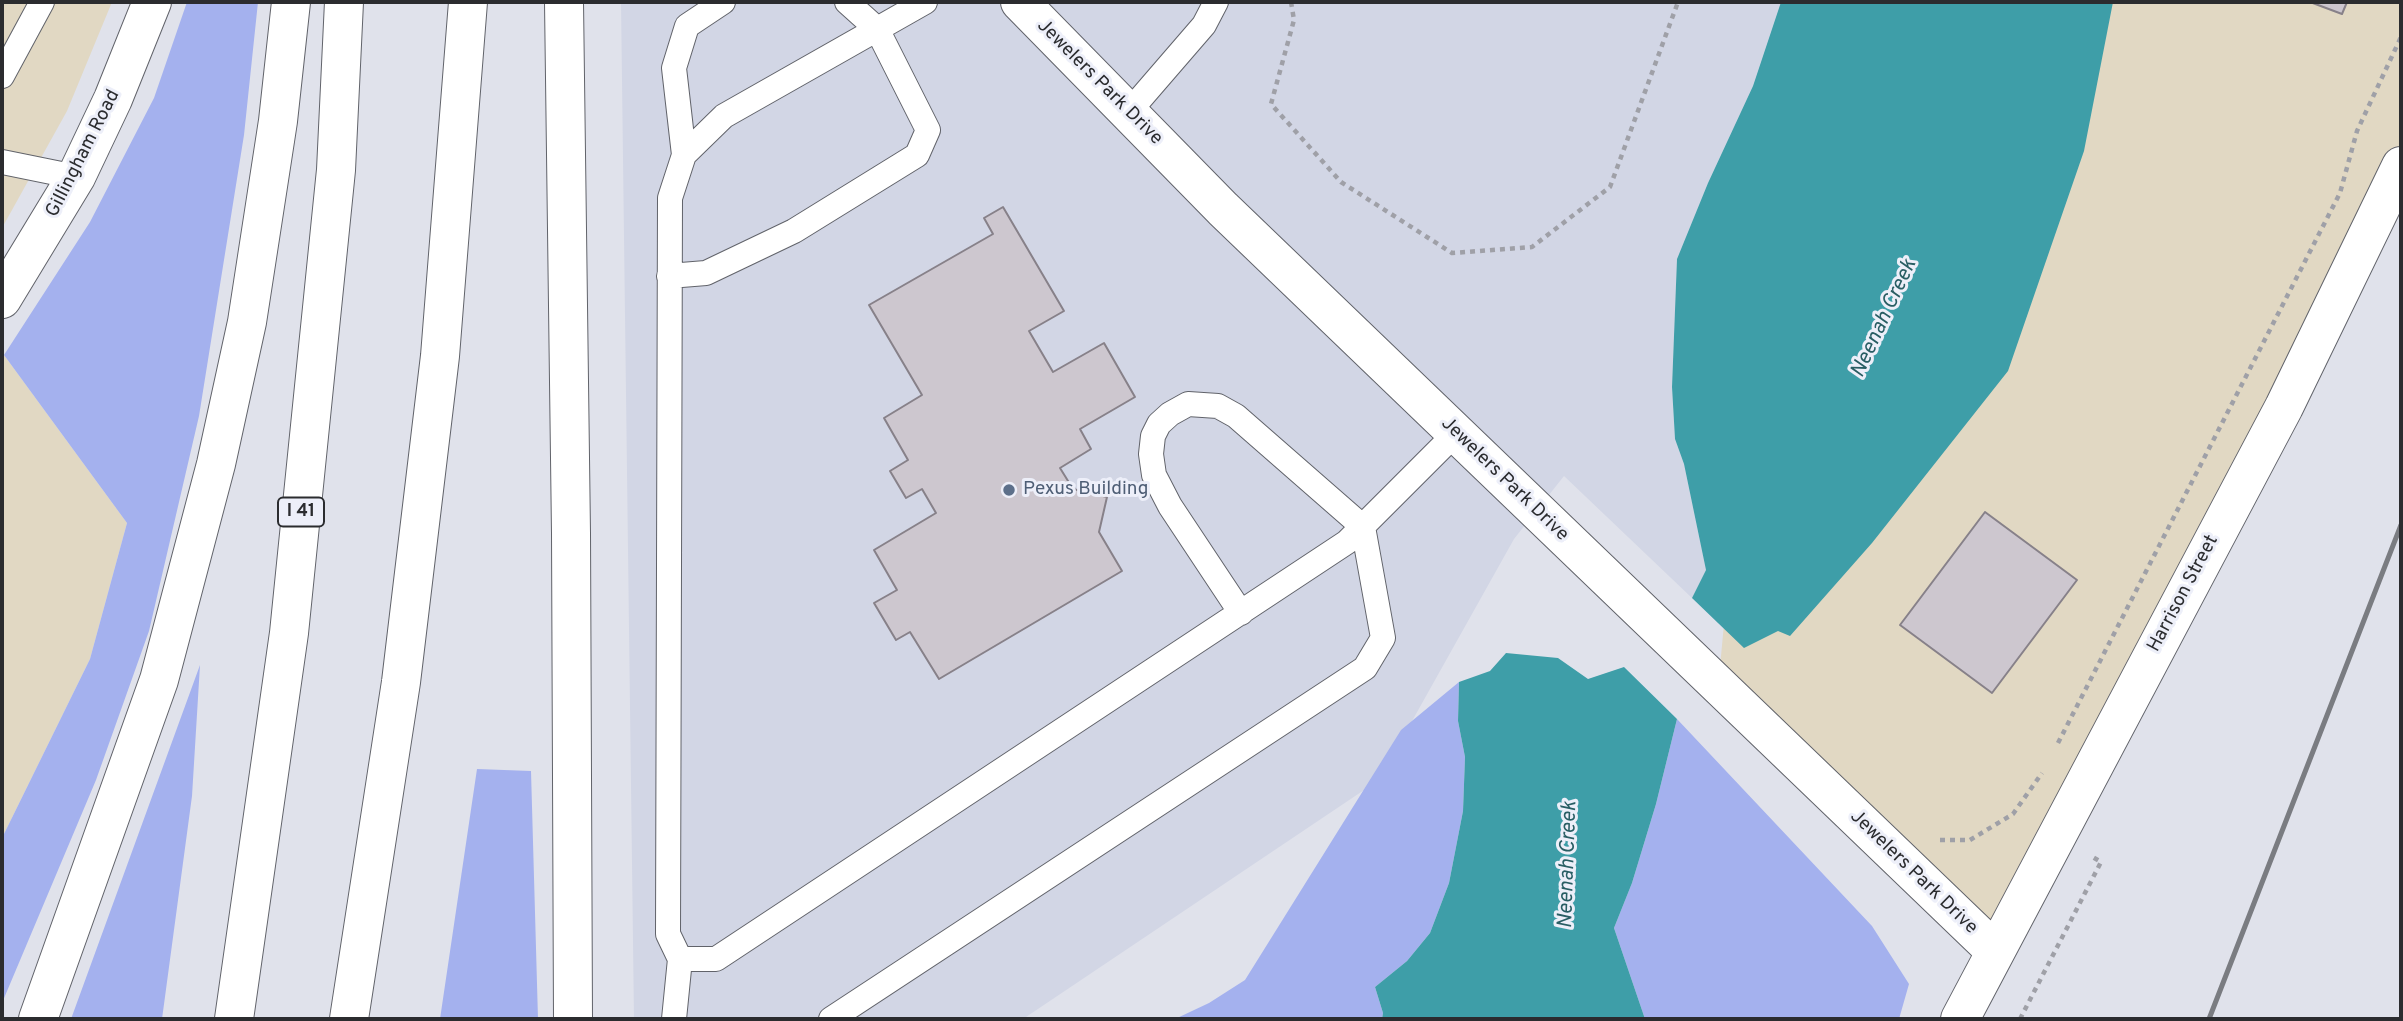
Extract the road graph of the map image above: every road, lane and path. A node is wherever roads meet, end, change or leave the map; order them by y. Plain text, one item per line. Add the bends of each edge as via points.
1 (42, 2) edge
2 (152, 2) edge
3 (291, 2) edge
4 (344, 2) edge
5 (468, 2) edge
6 (564, 2) edge
7 (723, 2) edge
8 (847, 2) edge
9 (925, 2) edge
10 (1020, 2) edge
11 (1216, 2) edge
12 (1292, 2) edge
13 (1678, 2) edge
14 (877, 29) junction
15 (2401, 37) edge
16 (11, 41) edge
17 (2, 76) edge
18 (1128, 113) junction
19 (684, 155) junction
20 (2, 162) edge
21 (2401, 166) edge
22 (76, 177) junction
23 (669, 276) junction
24 (2, 299) edge
25 (1455, 434) junction
26 (1363, 527) junction
27 (1241, 613) junction
28 (2055, 748) dead end
29 (2049, 761) dead end
30 (2013, 814) dead end
31 (2101, 862) dead end
32 (1995, 951) junction
33 (680, 958) junction
34 (38, 1019) edge
35 (234, 1019) edge
36 (349, 1019) edge
37 (573, 1019) edge
38 (674, 1019) edge
39 (831, 1019) edge
40 (1960, 1019) edge
41 (2020, 1019) edge

1 - 16 lane
2 - 22 main road, Gillingham Road
3 - 34 main road via 247,322 216,464 159,680
4 - 35 main road, I 41 via 336,170 289,632
5 - 36 main road via 437,383 401,682
6 - 37 main road
7 - 19 lane via 687,26 674,68
8 - 14 lane
9 - 14 lane
10 - 18 main road, Jewelers Park Drive
11 - 18 lane via 1204,24
12 - 13 path via 1294,20 1271,104 1341,182 1452,253 1532,247 1610,187
14 - 19 lane via 724,116
14 - 23 lane via 928,130 917,155 794,231 706,273
15 - 28 path via 2357,131 2340,193
16 - 17 lane
18 - 25 main road, Jewelers Park Drive
19 - 23 lane via 670,198
20 - 22 lane
21 - 32 main road, Harrison Street via 2284,407
22 - 24 main road, Gillingham Road
23 - 33 lane via 667,934
25 - 26 lane
25 - 32 main road, Jewelers Park Drive
26 - 27 lane
26 - 27 lane via 1236,416 1203,403 1188,404 1170,414 1153,436 1154,475
26 - 39 lane via 1382,638 1365,668
27 - 33 lane via 716,958
29 - 30 path
31 - 41 path
32 - 40 main road, Harrison Street
33 - 38 lane

